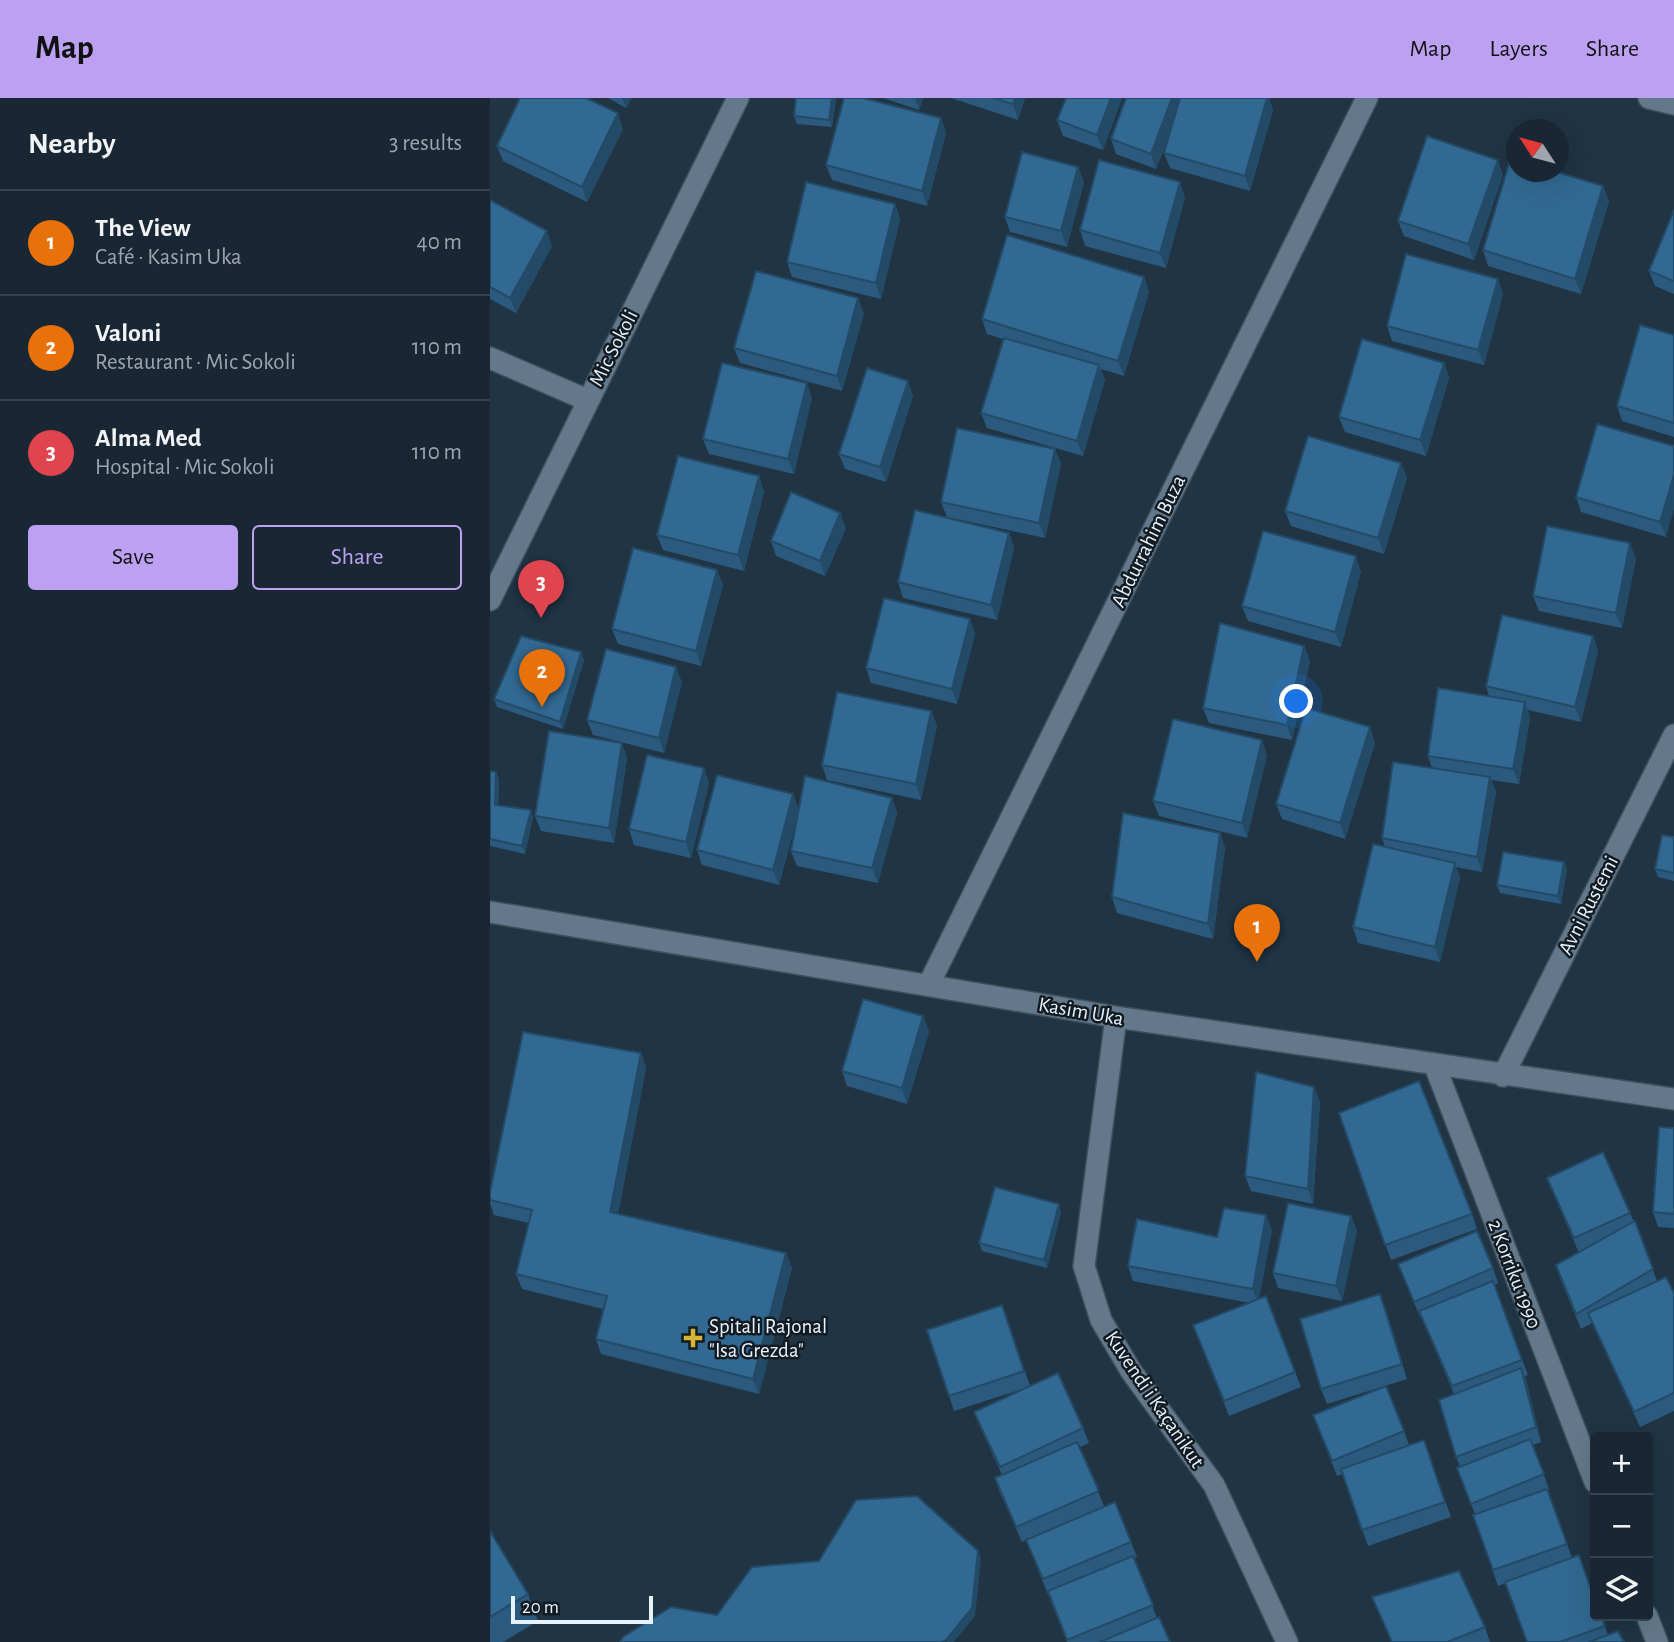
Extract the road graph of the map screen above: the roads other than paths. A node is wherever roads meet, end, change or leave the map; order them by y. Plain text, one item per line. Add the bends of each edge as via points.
1 (738, 98) edge
2 (1367, 98) edge
3 (1649, 98) edge
4 (1674, 104) edge
5 (490, 358) edge
6 (587, 400) junction
7 (490, 600) edge
8 (1674, 735) edge
9 (490, 912) edge
10 (929, 984) junction
11 (1116, 1017) junction
12 (1435, 1066) junction
13 (1503, 1076) junction
14 (1674, 1099) edge
15 (1590, 1469) edge
16 (1649, 1621) edge
17 (1287, 1642) edge
18 (1657, 1642) edge

1 - 6 street, Mic Sokoli
2 - 10 street, Abdurrahim Buza
3 - 4 street
5 - 6 street
6 - 7 street, Mic Sokoli
8 - 13 street, Avni Rustemi
9 - 10 street, Kasim Uka
10 - 11 street, Kasim Uka
11 - 12 street, Kasim Uka
11 - 17 street, Kuvendi i Kaçanikut via 1084,1266 1101,1320 1131,1371 1214,1485
12 - 13 street, Kasim Uka
12 - 15 street, 2 Korriku 1990
13 - 14 street, Kasim Uka
16 - 18 street

